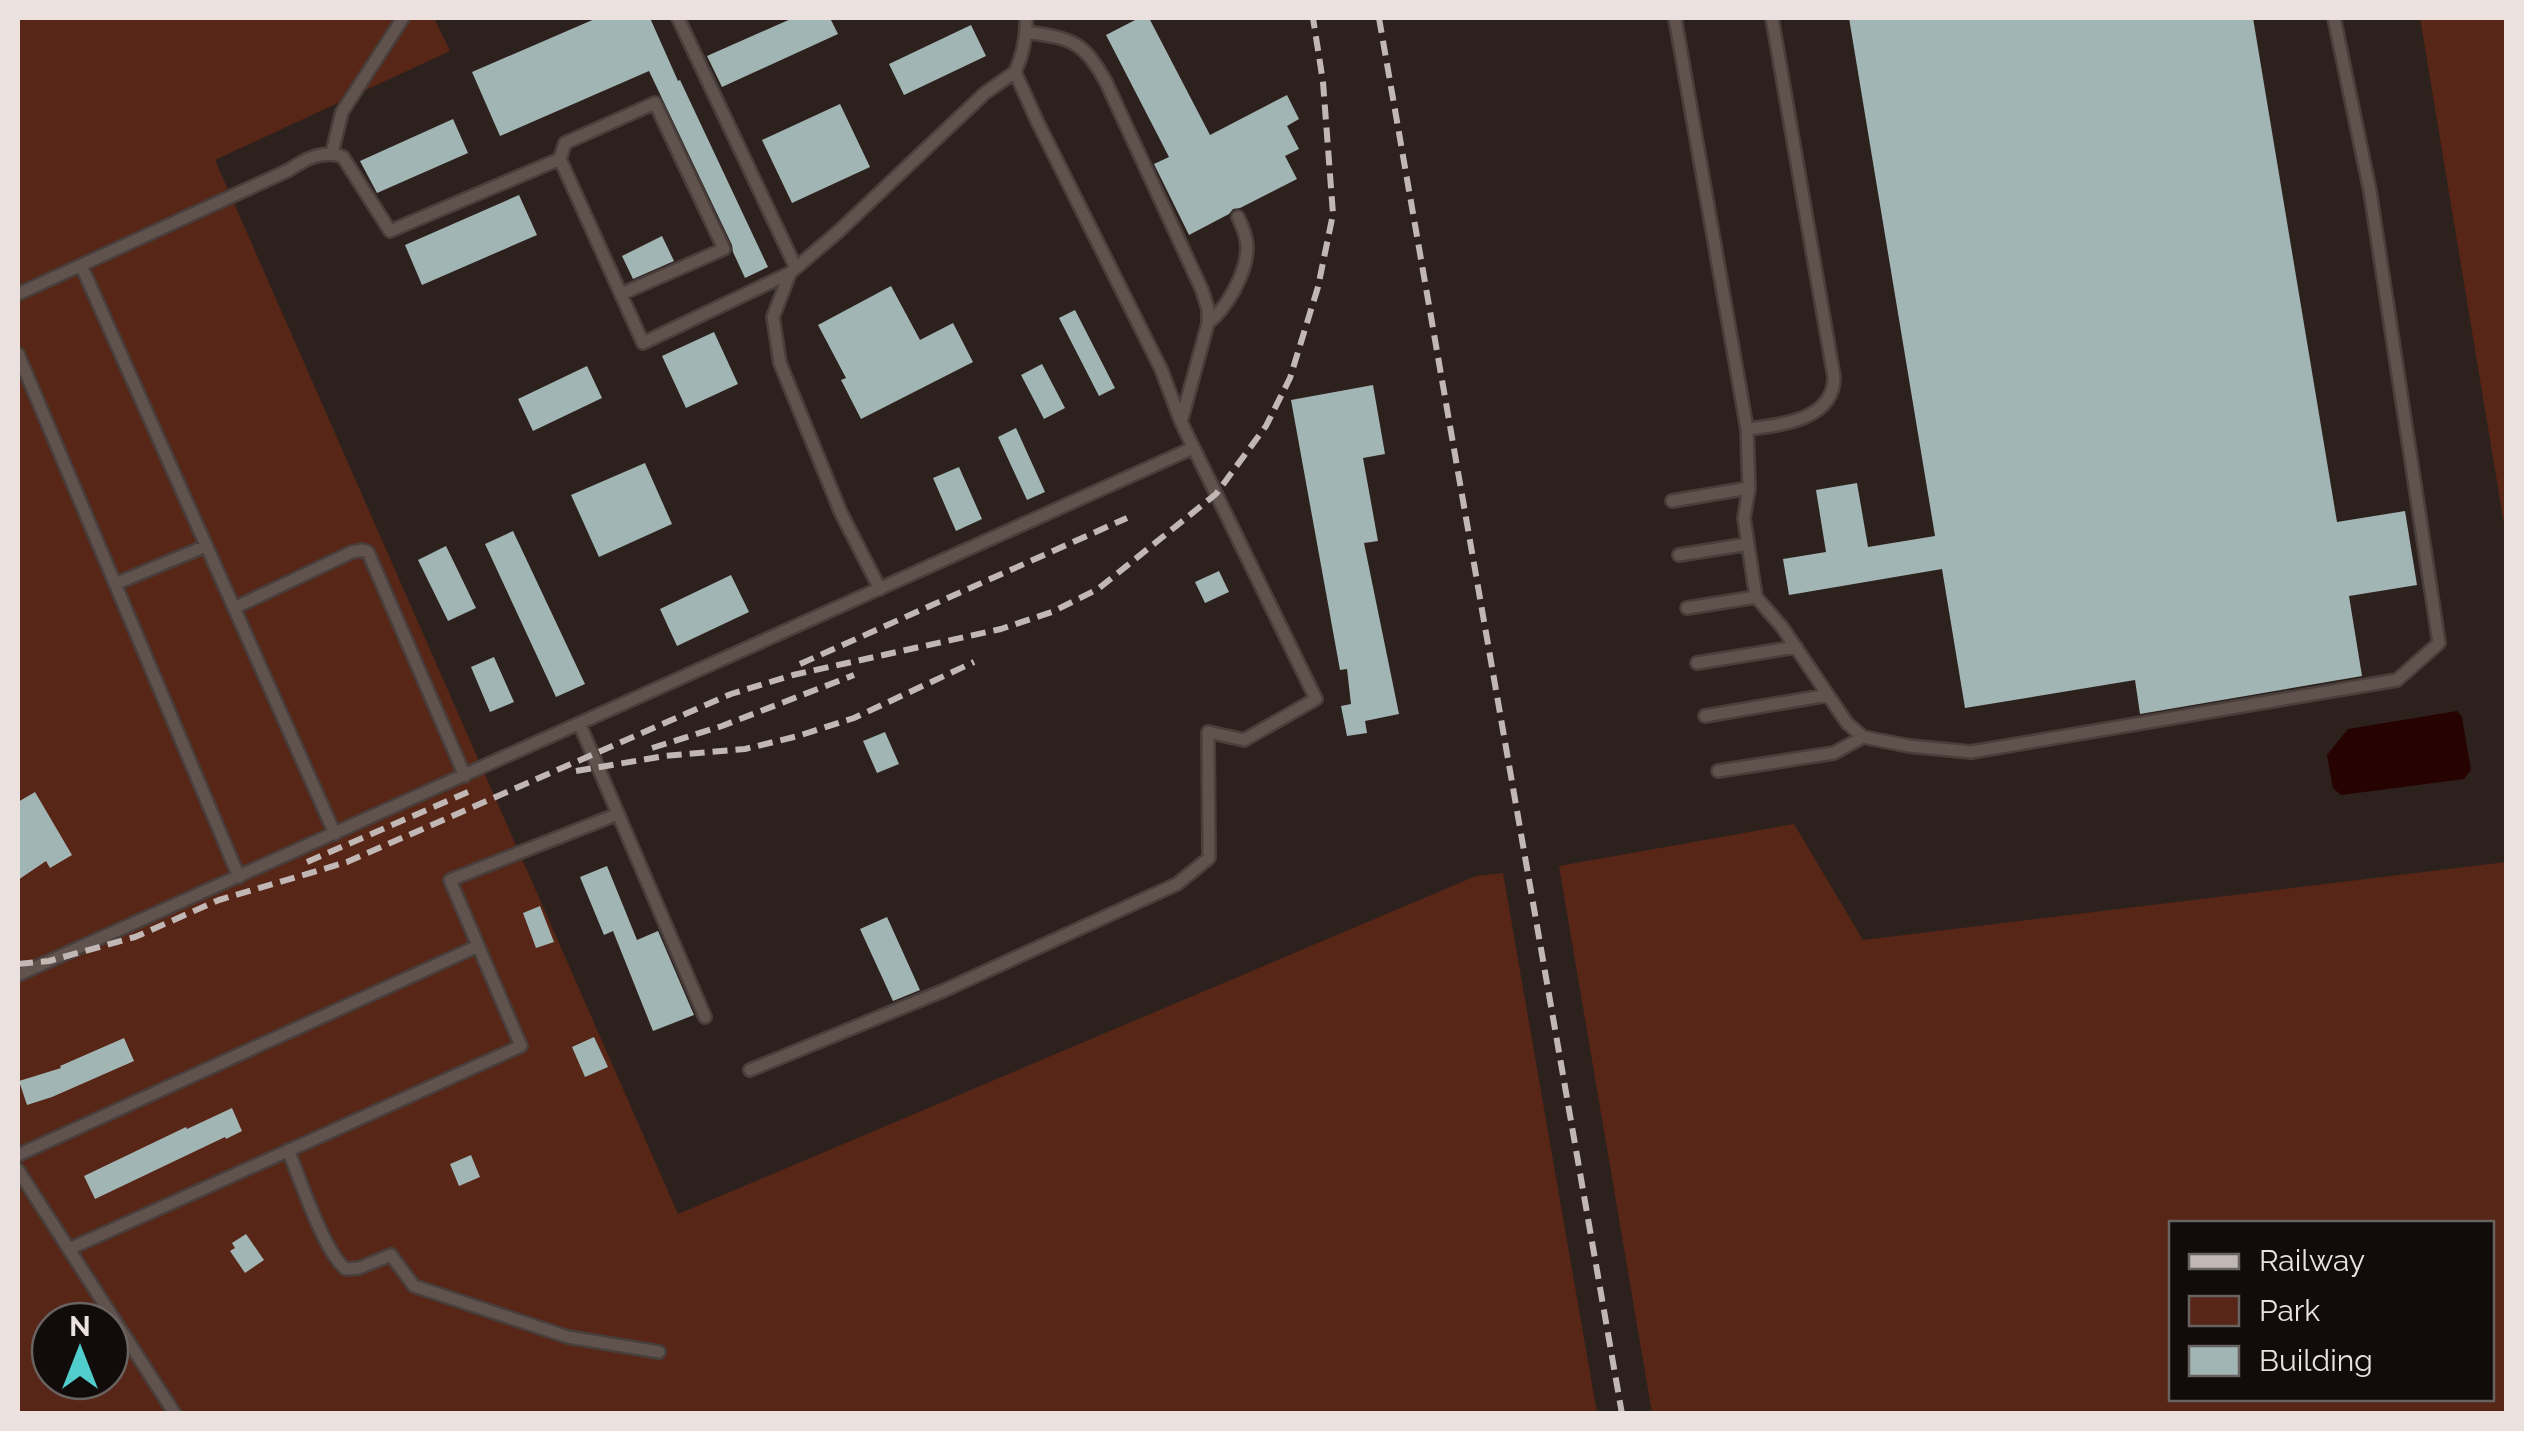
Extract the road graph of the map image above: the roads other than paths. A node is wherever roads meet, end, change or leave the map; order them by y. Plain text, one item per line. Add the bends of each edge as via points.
1 (403, 18) edge
2 (678, 18) edge
3 (1026, 18) edge
4 (1675, 18) edge
5 (1772, 18) edge
6 (2334, 18) edge
7 (1027, 32) junction
8 (1016, 72) junction
9 (332, 153) junction
10 (560, 159) junction
11 (1238, 217) dead end
12 (82, 265) junction
13 (793, 270) junction
14 (18, 294) edge
15 (621, 294) junction
16 (1208, 323) junction
17 (18, 354) edge
18 (1181, 422) junction
19 (1748, 429) junction
20 (1193, 448) junction
21 (1749, 488) junction
22 (1672, 501) dead end
23 (1748, 544) junction
24 (206, 546) junction
25 (1679, 555) dead end
26 (115, 584) junction
27 (880, 590) junction
28 (1756, 597) junction
29 (234, 608) junction
30 (1687, 608) dead end
31 (1796, 647) junction
32 (1697, 664) dead end
33 (1828, 696) junction
34 (1706, 716) dead end
35 (580, 724) junction
36 (1863, 737) junction
37 (1718, 771) dead end
38 (465, 776) junction
39 (618, 814) junction
40 (334, 834) junction
41 (240, 876) junction
42 (478, 946) junction
43 (18, 975) edge
44 (704, 1017) dead end
45 (750, 1070) dead end
46 (288, 1150) junction
47 (18, 1155) edge
48 (18, 1170) edge
49 (69, 1249) junction
50 (658, 1352) dead end
51 (175, 1414) edge

1 - 9 lane via 342,112
2 - 13 lane
3 - 7 lane
4 - 19 lane
5 - 19 lane via 1834,388 1825,405 1803,417
6 - 36 lane via 2370,192 2439,644 2397,680 1971,752
7 - 8 lane
7 - 16 lane via 1059,37 1092,57 1202,290
8 - 13 lane
8 - 18 lane
9 - 10 lane via 343,157 390,231
9 - 12 lane
10 - 15 lane
10 - 15 lane via 565,143 655,102 724,249
11 - 16 lane via 1247,250 1243,269
12 - 14 lane
12 - 24 lane
13 - 15 lane via 644,343
13 - 27 lane via 774,317 780,363
16 - 18 lane
17 - 26 lane
18 - 20 lane
19 - 21 lane
20 - 27 lane
20 - 45 lane via 1316,699 1244,740 1208,732 1209,858 1177,884
21 - 22 lane
21 - 23 lane
23 - 25 lane
23 - 28 lane
24 - 26 lane
24 - 29 lane
26 - 41 lane
27 - 35 lane
28 - 30 lane
28 - 31 lane
29 - 38 lane via 352,552 368,552
29 - 40 lane
31 - 32 lane
31 - 33 lane
33 - 34 lane
33 - 36 lane
35 - 38 lane
35 - 39 lane
36 - 37 lane via 1834,753
38 - 40 lane
39 - 42 lane via 450,880
39 - 44 lane
40 - 41 lane
41 - 43 lane
42 - 46 lane via 521,1046
42 - 47 lane
46 - 49 lane
46 - 50 lane via 330,1248 346,1269 391,1255 414,1286 568,1337
48 - 49 lane
49 - 51 lane

